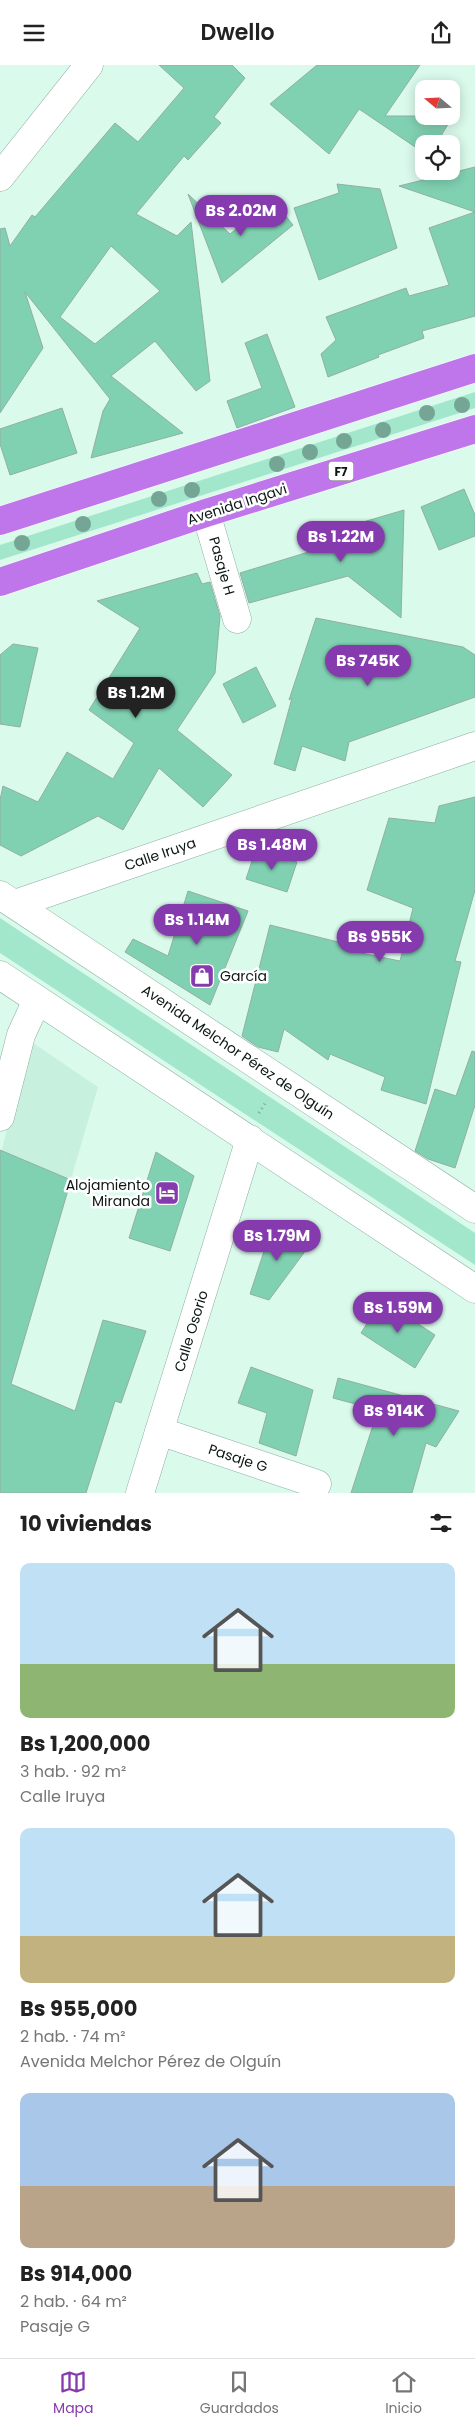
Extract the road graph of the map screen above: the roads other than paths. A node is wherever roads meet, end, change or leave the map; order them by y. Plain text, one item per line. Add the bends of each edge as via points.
1 (89, 65) edge
2 (0, 177) edge
3 (475, 368) edge
4 (475, 429) edge
5 (206, 513) junction
6 (0, 521) edge
7 (0, 582) edge
8 (237, 619) dead end
9 (475, 746) edge
10 (7, 899) edge
11 (0, 975) edge
12 (37, 1000) junction
13 (0, 1117) edge
14 (252, 1130) junction
15 (475, 1209) edge
16 (475, 1289) edge
17 (159, 1431) junction
18 (318, 1484) dead end
19 (140, 1493) edge

1 - 2 street
3 - 6 highway
4 - 5 highway, Avenida Ingavi / F7
5 - 7 highway, Avenida Ingavi / F7
5 - 8 street, Pasaje H
9 - 10 street, Calle Iruya
10 - 15 street, Avenida Melchor Pérez de Olguín
11 - 12 street
12 - 13 street via 21,1035
12 - 14 street
14 - 16 street
14 - 17 street, Calle Osorio
17 - 18 street, Pasaje G
17 - 19 street, Calle Osorio

